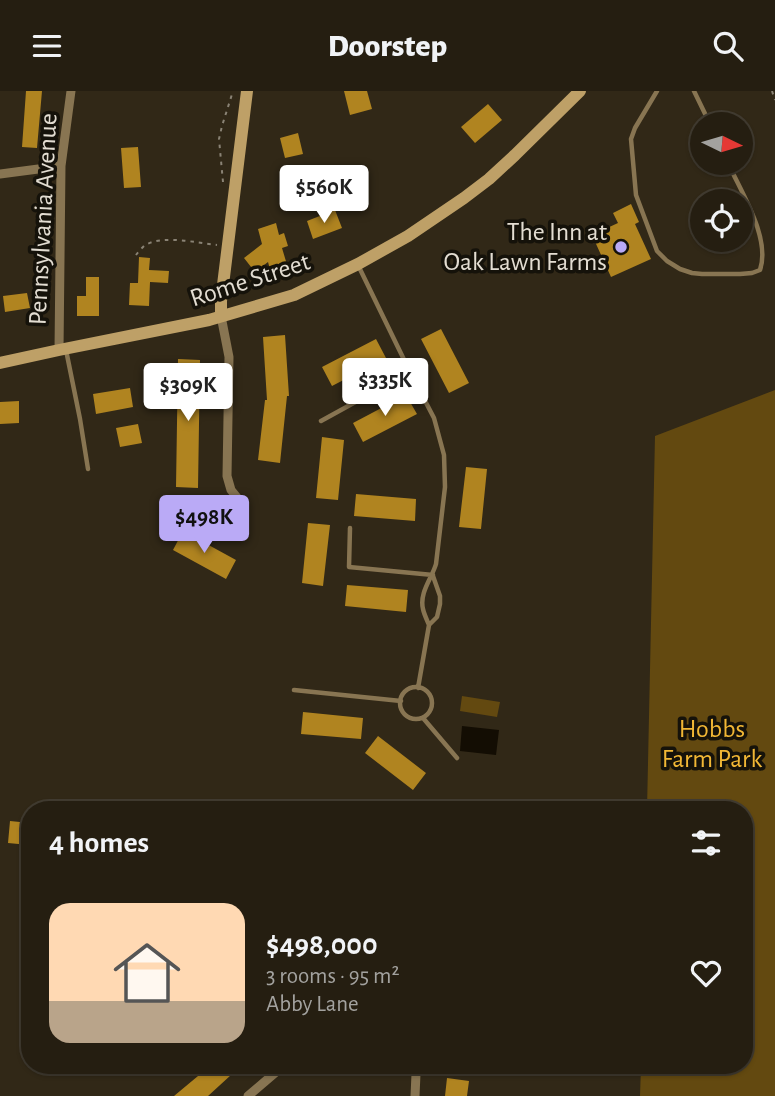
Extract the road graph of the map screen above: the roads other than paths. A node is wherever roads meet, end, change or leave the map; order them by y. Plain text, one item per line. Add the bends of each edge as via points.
1 (71, 91) edge
2 (247, 91) edge
3 (580, 91) edge
4 (657, 91) edge
5 (694, 91) edge
6 (704, 112) edge
7 (61, 166) junction
8 (0, 174) edge
9 (733, 175) edge
10 (358, 264) junction
11 (221, 316) junction
12 (62, 349) junction
13 (0, 363) edge
14 (410, 372) junction
15 (321, 421) dead end
16 (88, 469) dead end
17 (240, 501) dead end
18 (350, 528) dead end
19 (433, 575) junction
20 (429, 625) junction
21 (418, 688) junction
22 (294, 690) dead end
23 (401, 701) junction
24 (423, 718) junction
25 (457, 758) dead end
26 (274, 1074) edge
27 (416, 1074) edge
28 (248, 1096) edge
29 (415, 1096) edge

1 - 7 street, Pennsylvania Avenue
2 - 11 street
3 - 10 street, Rome Street via 489,179 408,236
4 - 9 lane via 631,139 636,195 657,251 666,260 702,274 760,270 761,235
5 - 6 lane
7 - 8 street
7 - 12 street, Pennsylvania Avenue
10 - 11 street, Rome Street via 294,295
10 - 14 lane
11 - 12 street, Rome Street
11 - 17 street via 229,357 227,476
12 - 13 street, Rome Street
12 - 16 lane
14 - 15 lane
14 - 19 lane via 434,418 444,455 445,487
18 - 19 lane via 349,567
19 - 20 lane via 423,593 422,607
19 - 20 lane via 440,604
20 - 21 lane
21 - 23 lane via 408,689
21 - 24 lane via 427,691 432,701
22 - 23 lane
23 - 24 lane via 406,716
24 - 25 lane
26 - 28 street
27 - 29 street

